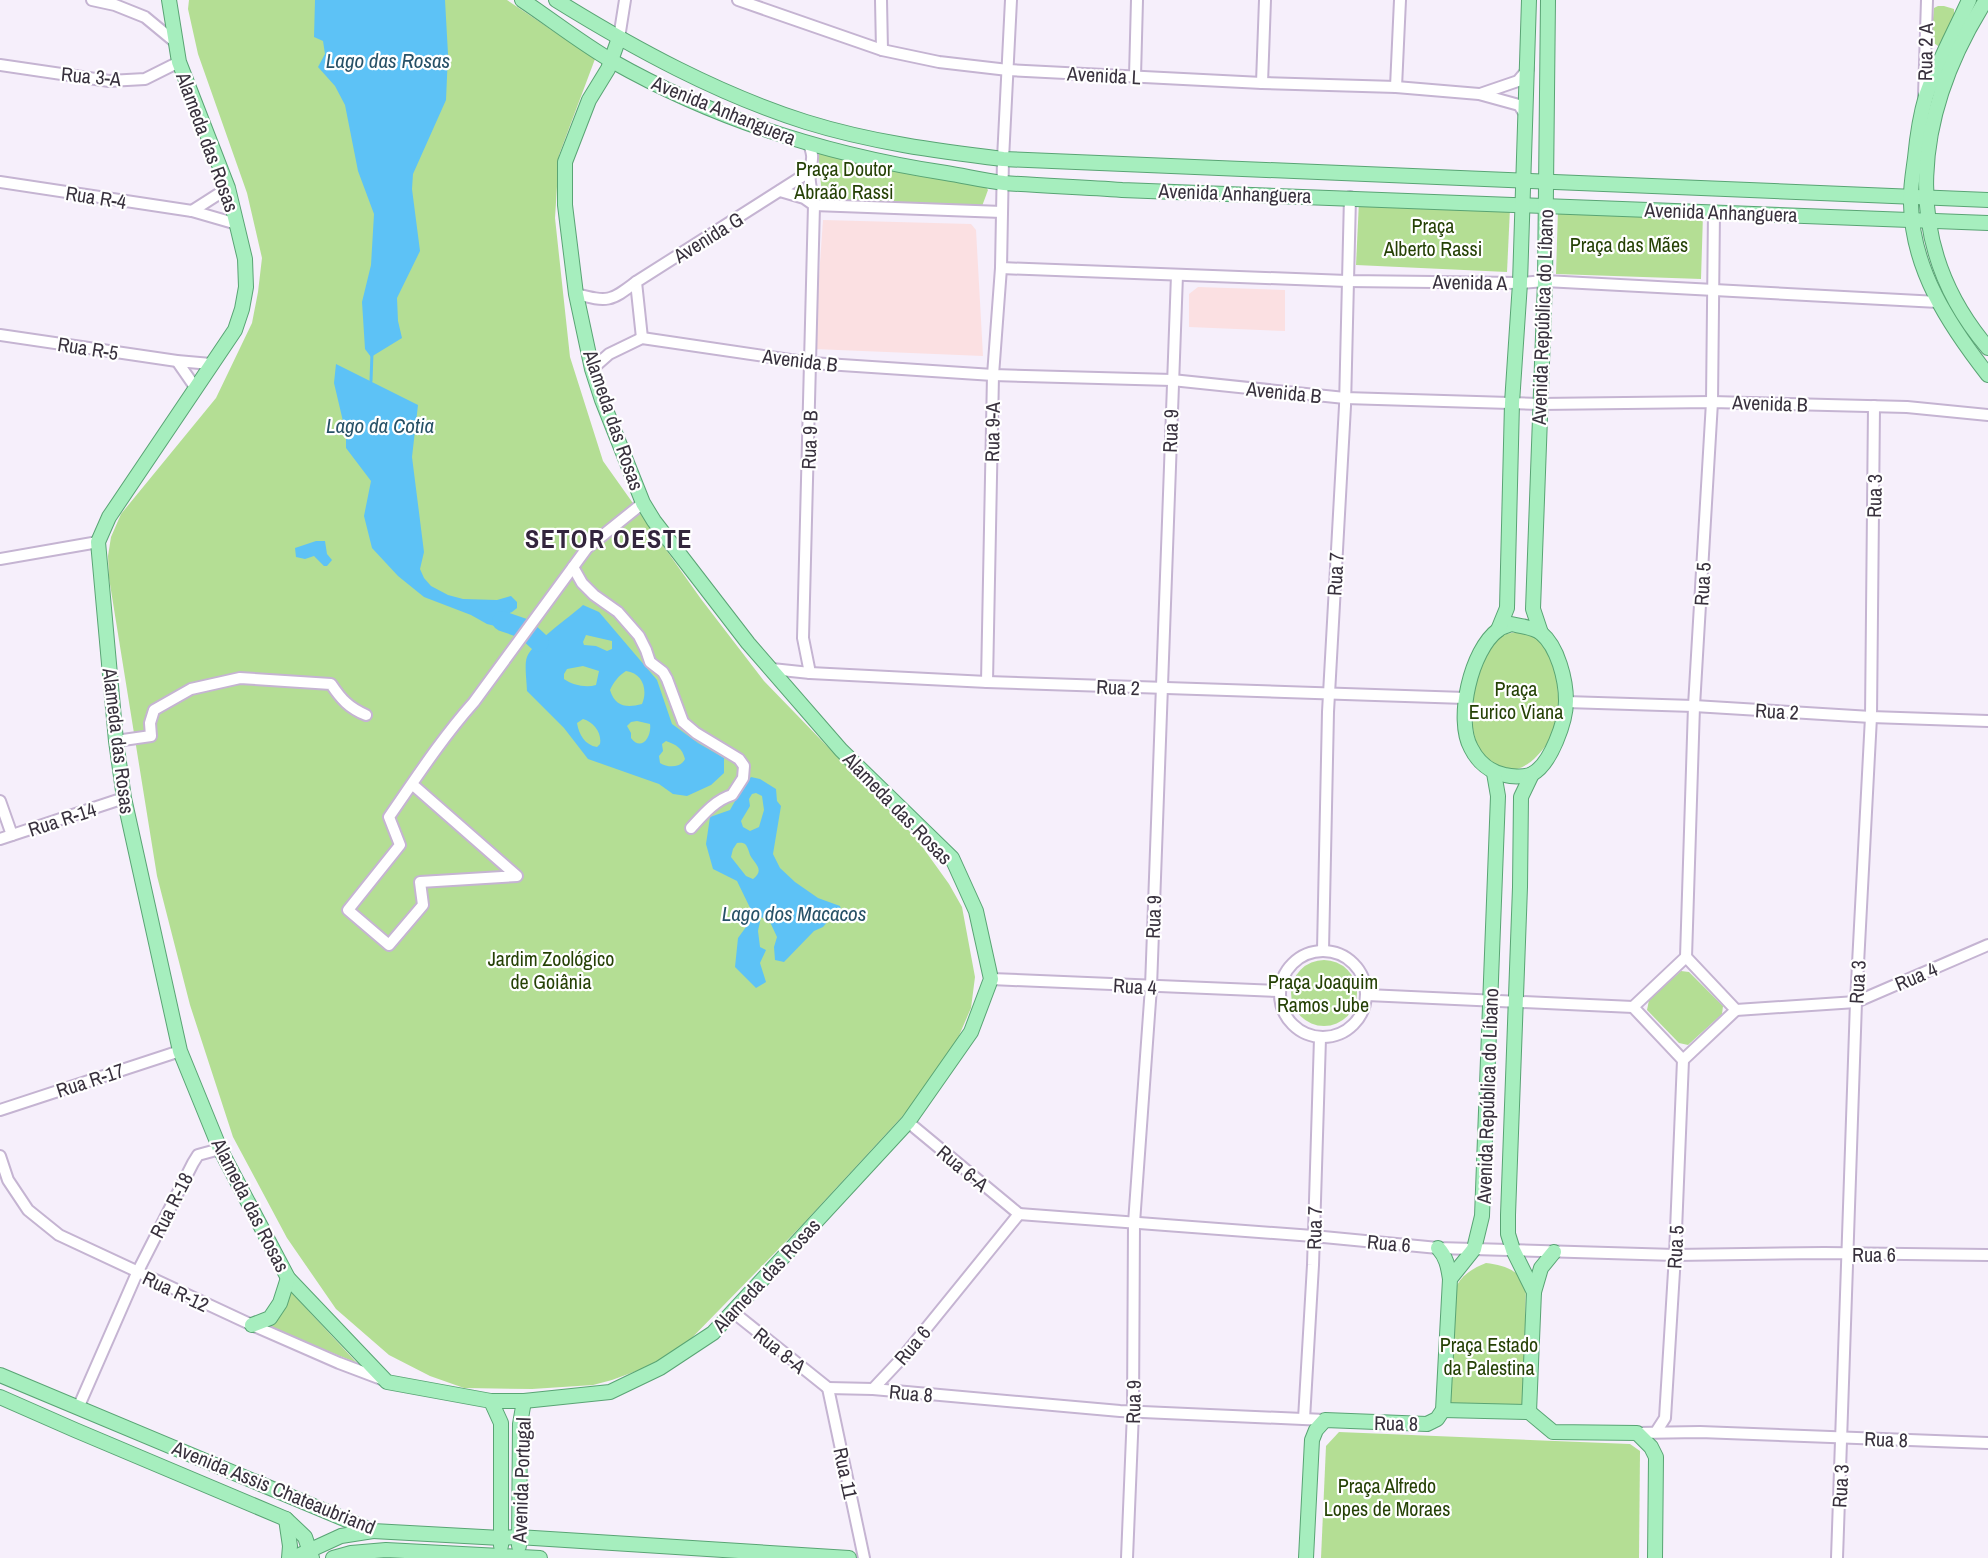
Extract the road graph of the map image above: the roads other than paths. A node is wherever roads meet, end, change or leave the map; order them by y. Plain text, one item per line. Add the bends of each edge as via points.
1 (92, 0) edge
2 (169, 0) edge
3 (522, 0) edge
4 (556, 0) edge
5 (625, 0) edge
6 (738, 0) edge
7 (881, 0) edge
8 (1011, 0) edge
9 (1137, 0) edge
10 (1265, 0) edge
11 (1400, 0) edge
12 (1529, 0) edge
13 (1548, 0) edge
14 (1927, 0) edge
15 (1969, 0) edge
16 (1986, 0) edge
17 (750, 3) edge
18 (619, 38) junction
19 (174, 41) junction
20 (882, 50) junction
21 (612, 60) junction
22 (179, 62) junction
23 (0, 65) edge
24 (1528, 69) junction
25 (1008, 70) junction
26 (1135, 76) junction
27 (1262, 83) junction
28 (1396, 87) junction
29 (1479, 94) junction
30 (1924, 103) junction
31 (1526, 116) junction
32 (814, 149) junction
33 (1004, 159) junction
34 (809, 172) junction
35 (0, 182) edge
36 (1003, 182) junction
37 (1523, 182) junction
38 (1546, 183) junction
39 (228, 188) junction
40 (780, 191) junction
41 (1350, 197) junction
42 (1911, 198) junction
43 (1925, 198) junction
44 (1988, 200) edge
45 (1522, 205) junction
46 (814, 206) junction
47 (1545, 206) junction
48 (192, 211) junction
49 (1002, 212) junction
50 (1714, 212) junction
51 (1912, 220) junction
52 (1928, 221) junction
53 (1988, 223) edge
54 (237, 224) junction
55 (1001, 268) junction
56 (1177, 275) junction
57 (1347, 281) junction
58 (1545, 281) junction
59 (636, 282) junction
60 (1520, 283) junction
61 (1714, 289) junction
62 (576, 294) junction
63 (1938, 302) junction
64 (0, 335) edge
65 (642, 338) junction
66 (1988, 348) edge
67 (177, 361) junction
68 (811, 363) junction
69 (211, 364) junction
70 (592, 369) junction
71 (993, 375) junction
72 (1988, 375) edge
73 (1172, 380) junction
74 (195, 387) junction
75 (1345, 398) junction
76 (1712, 402) junction
77 (1512, 403) junction
78 (1539, 404) junction
79 (1874, 406) junction
80 (1988, 415) edge
81 (643, 503) junction
82 (98, 542) junction
83 (0, 558) edge
84 (573, 567) junction
85 (1498, 630) junction
86 (1540, 633) junction
87 (772, 669) junction
88 (810, 673) junction
89 (987, 682) junction
90 (1162, 689) junction
91 (1329, 694) junction
92 (1464, 698) junction
93 (1566, 702) junction
94 (1694, 706) junction
95 (366, 715) dead end
96 (1871, 717) junction
97 (1988, 721) edge
98 (116, 741) junction
99 (1494, 773) junction
100 (1532, 774) junction
101 (412, 784) junction
102 (124, 798) junction
103 (0, 801) edge
104 (691, 828) dead end
105 (12, 835) junction
106 (0, 839) edge
107 (1495, 886) junction
108 (1520, 887) junction
109 (1988, 945) edge
110 (1323, 950) junction
111 (1686, 957) junction
112 (991, 979) junction
113 (1151, 987) junction
114 (1279, 991) junction
115 (1367, 995) junction
116 (1490, 1000) junction
117 (1515, 1001) junction
118 (1856, 1002) junction
119 (1633, 1007) junction
120 (1736, 1010) junction
121 (1320, 1038) junction
122 (180, 1051) junction
123 (1683, 1060) junction
124 (0, 1110) edge
125 (908, 1122) junction
126 (220, 1149) junction
127 (0, 1156) edge
128 (1019, 1214) junction
129 (1134, 1223) junction
130 (1313, 1236) junction
131 (1438, 1248) junction
132 (1474, 1249) junction
133 (1513, 1250) junction
134 (1554, 1252) junction
135 (1848, 1254) junction
136 (1675, 1255) junction
137 (1988, 1255) edge
138 (137, 1273) junction
139 (288, 1278) junction
140 (1450, 1279) junction
141 (1534, 1292) junction
142 (733, 1312) junction
143 (252, 1326) junction
144 (0, 1375) edge
145 (387, 1382) junction
146 (828, 1388) junction
147 (873, 1389) junction
148 (0, 1397) edge
149 (490, 1401) junction
150 (524, 1401) junction
151 (78, 1408) junction
152 (1443, 1410) junction
153 (1133, 1412) junction
154 (1529, 1412) junction
155 (1304, 1419) junction
156 (1325, 1420) junction
157 (501, 1423) junction
158 (520, 1424) junction
159 (1656, 1432) junction
160 (1637, 1433) junction
161 (1842, 1437) junction
162 (1988, 1443) edge
163 (286, 1519) junction
164 (373, 1531) junction
165 (518, 1537) junction
166 (501, 1538) junction
167 (311, 1554) edge
168 (500, 1557) edge
169 (519, 1557) edge
170 (291, 1558) edge
171 (333, 1558) edge
172 (540, 1558) edge
173 (849, 1558) edge
174 (864, 1558) edge
175 (1127, 1558) edge
176 (1306, 1558) edge
177 (1655, 1558) edge
178 (1837, 1558) edge

1 - 19 street via 145,17
2 - 19 main road, Alameda das Rosas
3 - 21 main road, Avenida Anhanguera
4 - 18 main road, Avenida Anhanguera
5 - 18 street
6 - 17 street, Avenida L
7 - 20 street
8 - 25 street
9 - 26 street
10 - 27 street
11 - 28 street
12 - 24 main road, Avenida República do Líbano
13 - 38 main road, Avenida República do Líbano
14 - 30 street, Rua 2 A
15 - 30 main road
16 - 43 main road via 1971,24 1937,104
17 - 20 street, Avenida L
18 - 21 main road, Alameda das Rosas
18 - 33 main road, Avenida Anhanguera via 700,80 807,122 926,149
19 - 22 main road, Alameda das Rosas
20 - 25 street, Avenida L
21 - 32 main road, Avenida Anhanguera via 734,118
21 - 62 main road, Alameda das Rosas via 589,100 565,162
22 - 23 street, Rua 3-A via 145,79 110,81
22 - 39 main road, Alameda das Rosas
24 - 29 street, Avenida L via 1518,81
24 - 31 main road, Avenida República do Líbano
25 - 26 street, Avenida L
25 - 33 street
26 - 27 street, Avenida L
27 - 28 street, Avenida L
28 - 29 street, Avenida L
29 - 31 street, Avenida L via 1519,105
30 - 42 main road
31 - 37 main road, Avenida República do Líbano
32 - 34 street
32 - 36 main road, Avenida Anhanguera
33 - 36 street, Rua 9-A
33 - 37 main road, Avenida Anhanguera
34 - 40 street, Avenida G
34 - 46 street, Rua 9 B
35 - 48 street, Rua R-4
36 - 41 main road, Avenida Anhanguera
36 - 49 street, Rua 9-A
37 - 38 main road, Avenida Anhanguera
37 - 45 main road, Avenida República do Líbano
38 - 42 main road, Avenida Anhanguera
38 - 47 main road, Avenida República do Líbano
39 - 48 street
39 - 54 main road, Alameda das Rosas
40 - 46 street via 804,198
40 - 59 street, Avenida G
41 - 45 main road, Avenida Anhanguera
41 - 57 street, Rua 7
42 - 43 main road, Avenida Anhanguera
42 - 51 main road
43 - 44 main road, Avenida Anhanguera
43 - 52 main road
45 - 47 main road, Avenida Anhanguera
45 - 60 main road, Avenida República do Líbano
46 - 49 street
46 - 68 street, Rua 9 B
47 - 50 main road, Avenida Anhanguera
47 - 58 main road, Avenida República do Líbano
48 - 54 street, Rua R-4
49 - 55 street, Rua 9-A
50 - 51 main road, Avenida Anhanguera
50 - 61 street, Rua 5
51 - 52 main road, Avenida Anhanguera
51 - 63 main road via 1921,261
52 - 53 main road, Avenida Anhanguera
52 - 66 main road via 1950,290 1975,334
54 - 69 main road, Alameda das Rosas via 245,259 242,309 235,330
55 - 56 street, Avenida A
55 - 71 street, Rua 9-A
56 - 57 street, Avenida A
56 - 73 street, Rua 9
57 - 60 street, Avenida A
57 - 75 street, Rua 7
58 - 60 street, Avenida A
58 - 61 street, Avenida A
58 - 78 main road, Avenida República do Líbano
59 - 62 street, Avenida G via 619,295 602,301
59 - 65 street
60 - 77 main road, Avenida República do Líbano
61 - 63 street, Avenida A
61 - 76 street, Rua 5
62 - 70 main road, Alameda das Rosas
63 - 72 main road
64 - 67 street, Rua R-5
65 - 68 street, Avenida B
65 - 70 street via 609,354
67 - 69 street, Rua R-5
67 - 74 street
68 - 71 street, Avenida B
68 - 88 street, Rua 9 B via 802,638
69 - 74 main road, Alameda das Rosas
70 - 81 main road, Alameda das Rosas
71 - 73 street, Avenida B
71 - 89 street, Rua 9-A
73 - 75 street, Avenida B
73 - 90 street, Rua 9
74 - 82 main road, Alameda das Rosas via 109,517
75 - 77 street, Avenida B
75 - 91 street, Rua 7
76 - 78 street, Avenida B
76 - 79 street, Avenida B
76 - 94 street, Rua 5
77 - 78 street, Avenida B
77 - 85 main road, Avenida República do Líbano via 1507,608
78 - 86 main road, Avenida República do Líbano via 1533,609
79 - 80 street, Avenida B
79 - 96 street, Rua 3
81 - 84 street via 587,548
81 - 87 main road, Alameda das Rosas
82 - 83 street
82 - 98 main road, Alameda das Rosas
84 - 101 street
84 - 104 street via 594,595 618,612 639,636 650,662 667,679 683,722 744,766 743,778 732,795 711,808
85 - 86 main road via 1510,624
85 - 92 main road via 1484,647
86 - 93 main road via 1557,658
87 - 88 street, Rua 2
87 - 112 main road, Alameda das Rosas via 841,750 952,858 976,911
88 - 89 street, Rua 2
89 - 90 street, Rua 2
90 - 91 street, Rua 2
90 - 113 street, Rua 9
91 - 92 street, Rua 2
91 - 110 street, Rua 7
92 - 99 main road via 1465,733 1470,746
93 - 94 street, Rua 2
93 - 100 main road via 1549,757
94 - 96 street, Rua 2
94 - 111 street, Rua 5
95 - 98 street via 352,709 331,684 240,678 191,688 154,710 151,736
96 - 97 street, Rua 2
96 - 118 street, Rua 3
98 - 102 main road, Alameda das Rosas
99 - 100 main road via 1512,777
99 - 107 main road, Avenida República do Líbano via 1498,796
100 - 108 main road, Avenida República do Líbano via 1521,797
101 - 101 street via 389,818 400,845 348,910 389,945 423,905 420,882 517,876
102 - 105 street, Rua R-14
102 - 122 main road, Alameda das Rosas
103 - 105 street
105 - 106 street, Rua R-14
107 - 108 main road
107 - 116 main road, Avenida República do Líbano
108 - 117 main road, Avenida República do Líbano
109 - 118 street, Rua 4
110 - 114 street via 1293,962
110 - 115 street via 1337,953 1359,969
111 - 119 street
111 - 120 street
112 - 113 street, Rua 4
112 - 125 main road, Alameda das Rosas via 971,1032
113 - 114 street, Rua 4
113 - 129 street, Rua 9
114 - 121 street via 1280,1005 1295,1028
115 - 116 street
115 - 121 street via 1353,1026 1335,1036
116 - 117 street
116 - 132 main road, Avenida República do Líbano via 1482,1215
117 - 119 street
117 - 133 main road, Avenida República do Líbano via 1508,1215
118 - 120 street, Rua 4
118 - 135 street, Rua 3
119 - 123 street
120 - 123 street
121 - 130 street, Rua 7
122 - 124 street, Rua R-17
122 - 126 main road, Alameda das Rosas
123 - 136 street, Rua 5
125 - 128 street, Rua 6-A
125 - 142 main road, Alameda das Rosas
126 - 138 street, Rua R-18 via 198,1155
126 - 139 main road, Alameda das Rosas
127 - 138 street, Rua R-12 via 8,1180 28,1210 59,1235
128 - 129 street, Rua 6
128 - 147 street, Rua 6
129 - 130 street, Rua 6
129 - 153 street, Rua 9
130 - 131 street, Rua 6
130 - 155 street, Rua 7
131 - 132 street, Rua 6
131 - 140 main road via 1448,1262
132 - 133 street, Rua 6
132 - 140 main road, Avenida República do Líbano
133 - 134 street, Rua 6
133 - 141 main road, Avenida República do Líbano
134 - 136 street, Rua 6
134 - 141 main road via 1540,1268
135 - 136 street, Rua 6
135 - 137 street, Rua 6
135 - 161 street, Rua 3
136 - 159 street, Rua 5 via 1665,1418
138 - 143 street, Rua R-12
138 - 151 street, Rua R-18
139 - 143 main road via 270,1318
139 - 145 main road, Alameda das Rosas
140 - 152 main road
141 - 154 main road, Avenida República do Líbano
142 - 146 street, Rua 8-A
142 - 150 main road, Alameda das Rosas via 713,1333 660,1368 610,1392
143 - 145 street, Rua R-12
144 - 151 main road, Avenida Assis Chateaubriand
145 - 149 main road, Alameda das Rosas
146 - 147 street, Rua 8
146 - 174 street, Rua 11
147 - 153 street, Rua 8
148 - 163 main road, Avenida Assis Chateaubriand
149 - 150 main road, Alameda das Rosas
149 - 157 main road, Avenida Portugal
150 - 158 main road, Avenida Portugal
151 - 164 main road, Avenida Assis Chateaubriand
152 - 154 main road, Rua 8
152 - 156 main road, Rua 8 via 1437,1419 1426,1424
153 - 155 street, Rua 8
153 - 175 street, Rua 9
154 - 160 main road, Rua 8 via 1553,1432
155 - 156 street, Rua 8
156 - 176 main road via 1312,1440
157 - 158 main road
157 - 166 main road, Avenida Portugal
158 - 165 main road, Avenida Portugal
159 - 160 street, Rua 8
159 - 161 street, Rua 8
160 - 177 main road via 1656,1457
161 - 162 street, Rua 8
161 - 178 street, Rua 3
163 - 167 main road, Avenida Assis Chateaubriand via 305,1537
163 - 170 main road
164 - 166 main road, Avenida Assis Chateaubriand
164 - 167 main road via 341,1536
165 - 166 main road, Avenida Assis Chateaubriand
165 - 169 main road, Avenida Portugal
165 - 173 main road, Avenida Assis Chateaubriand
166 - 168 main road, Avenida Portugal
167 - 170 main road
168 - 169 main road, Avenida Assis Chateaubriand
168 - 171 main road, Avenida Assis Chateaubriand via 386,1550
169 - 172 main road, Avenida Assis Chateaubriand

